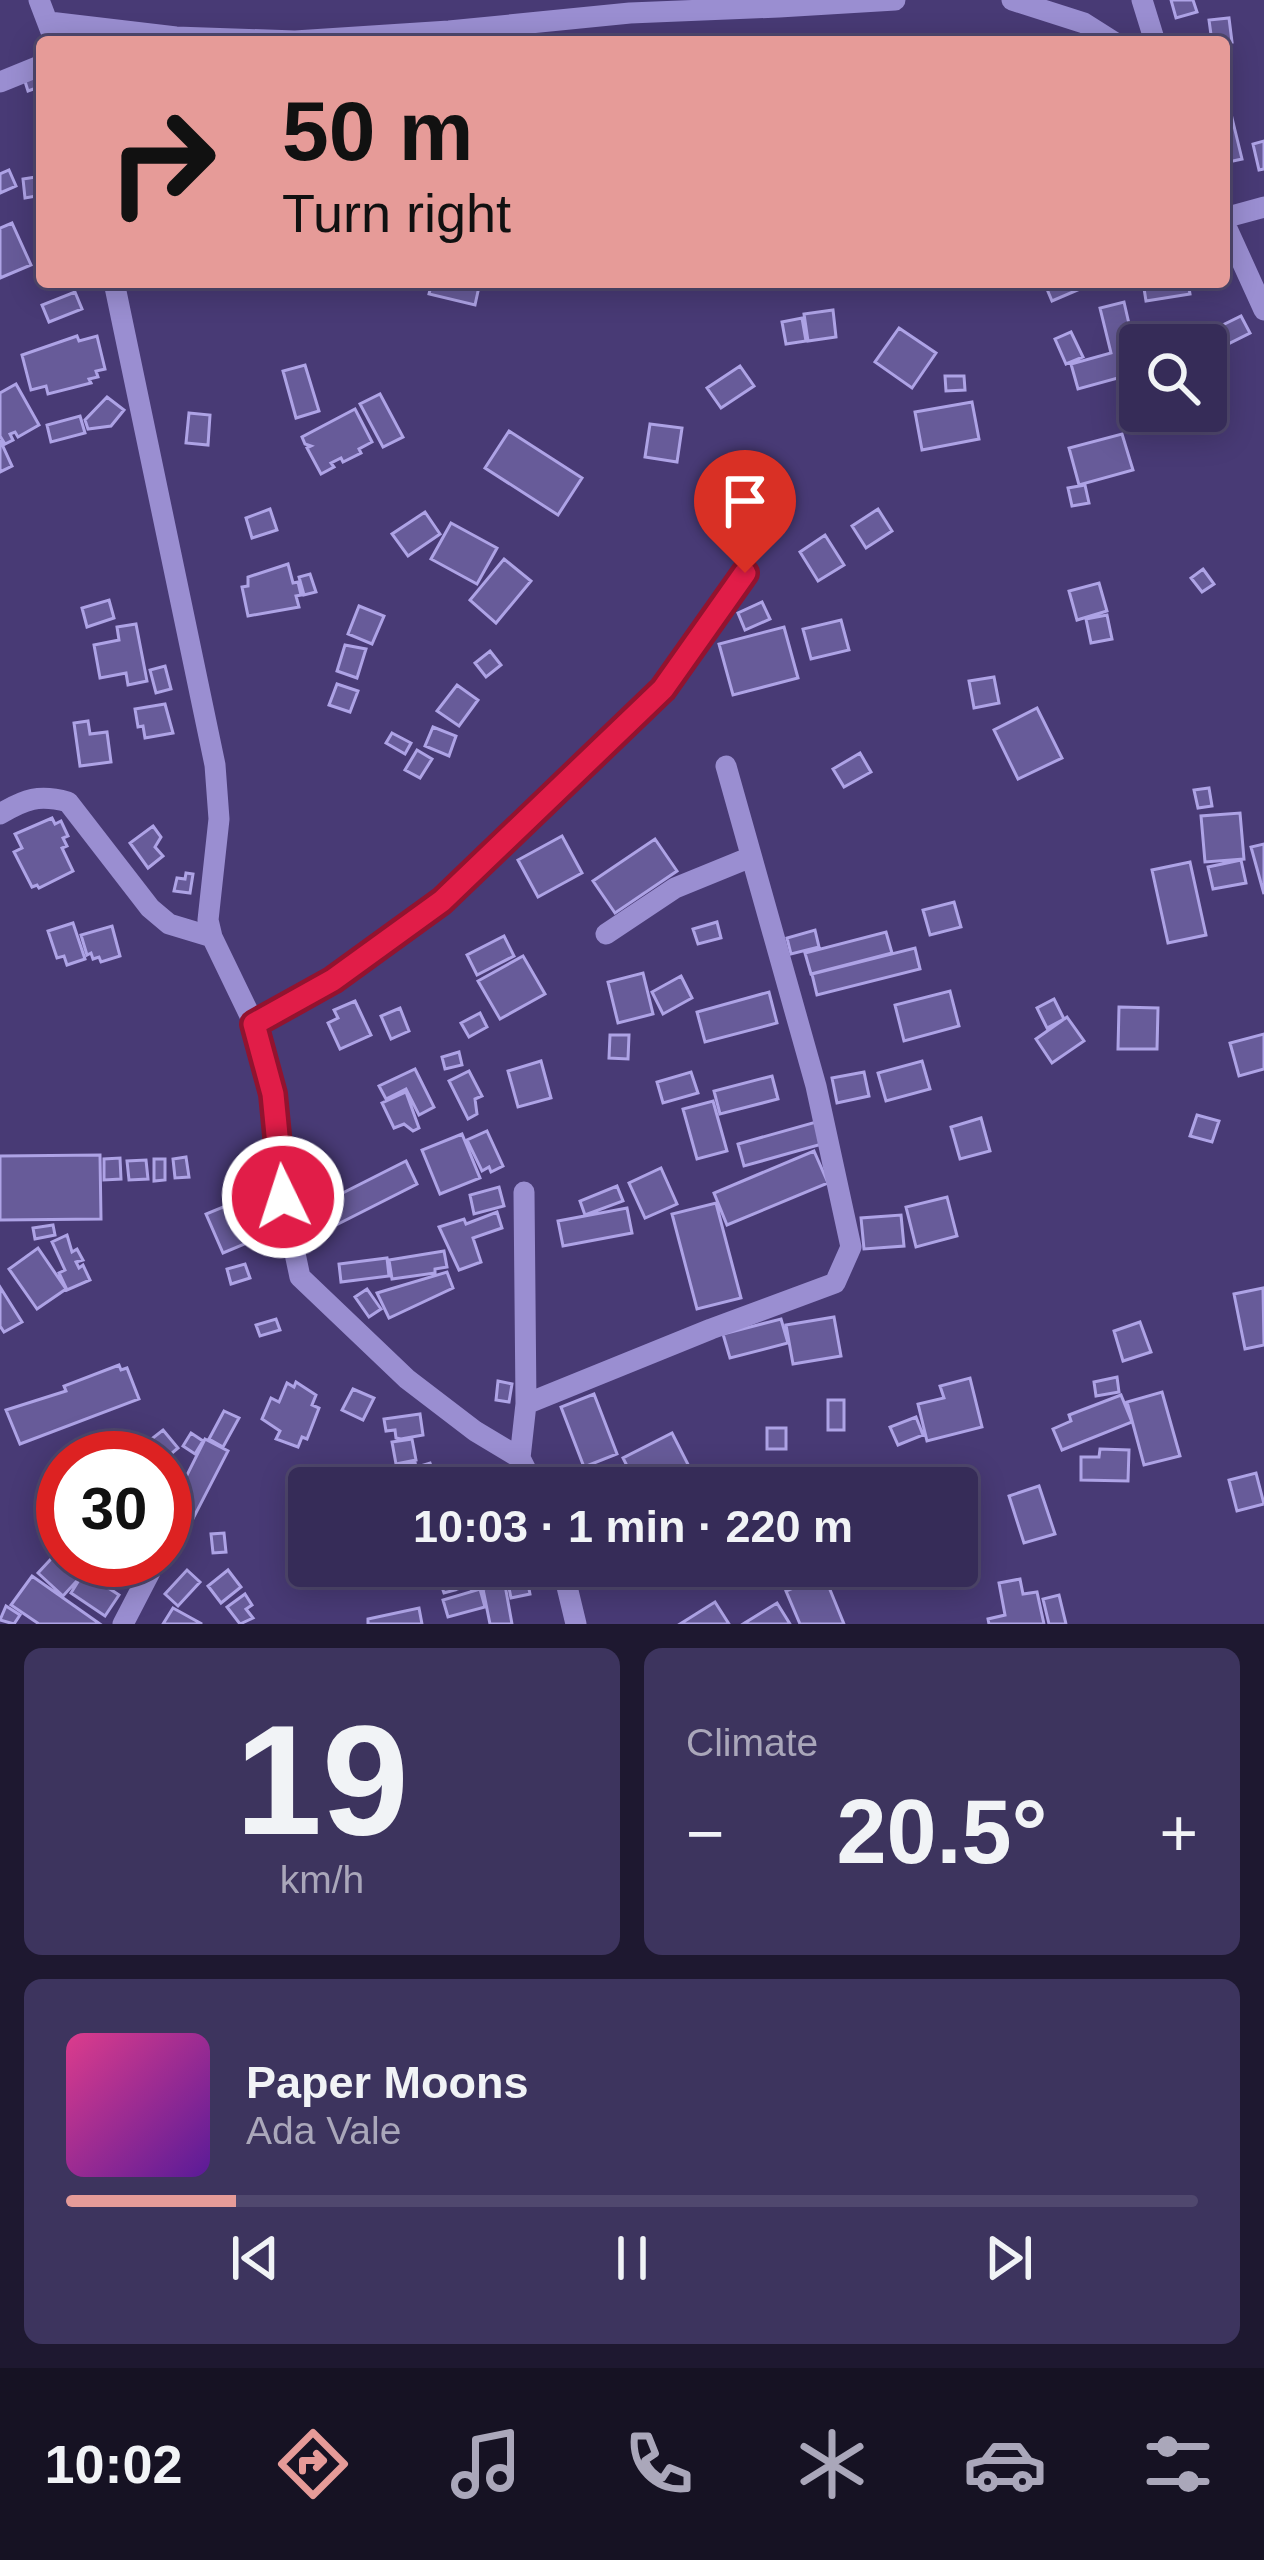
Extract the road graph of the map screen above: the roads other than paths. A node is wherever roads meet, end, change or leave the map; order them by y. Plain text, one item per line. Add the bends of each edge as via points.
1 (39, 0) edge
2 (895, 0) edge
3 (1012, 0) edge
4 (1142, 0) edge
5 (778, 3) edge
6 (52, 32) edge
7 (151, 36) edge
8 (372, 36) edge
9 (1105, 36) edge
10 (1153, 36) edge
11 (36, 67) edge
12 (0, 82) edge
13 (1264, 208) edge
14 (1230, 218) edge
15 (1230, 234) edge
16 (115, 288) edge
17 (1264, 310) edge
18 (745, 573) dead end
19 (726, 766) dead end
20 (0, 814) edge
21 (751, 857) junction
22 (606, 934) dead end
23 (212, 937) junction
24 (254, 1024) junction
25 (524, 1192) dead end
26 (526, 1405) junction
27 (520, 1458) junction
28 (525, 1467) edge
29 (142, 1587) edge
30 (567, 1587) edge
31 (123, 1624) edge
32 (576, 1624) edge

1 - 6 street
2 - 5 street
3 - 9 street
4 - 10 street
5 - 8 street
6 - 7 street
11 - 12 street
13 - 14 street
15 - 17 street
16 - 23 street via 215,765
18 - 24 street via 663,689 442,901 333,980
19 - 21 street
20 - 23 street via 28,797 68,802 150,908 169,924
21 - 22 street via 675,888
21 - 26 street via 816,1086 851,1247 846,1266 835,1283
23 - 24 street
24 - 27 street via 273,1094 300,1277 407,1379
25 - 26 street
26 - 27 street
27 - 28 street
29 - 31 street
30 - 32 street

